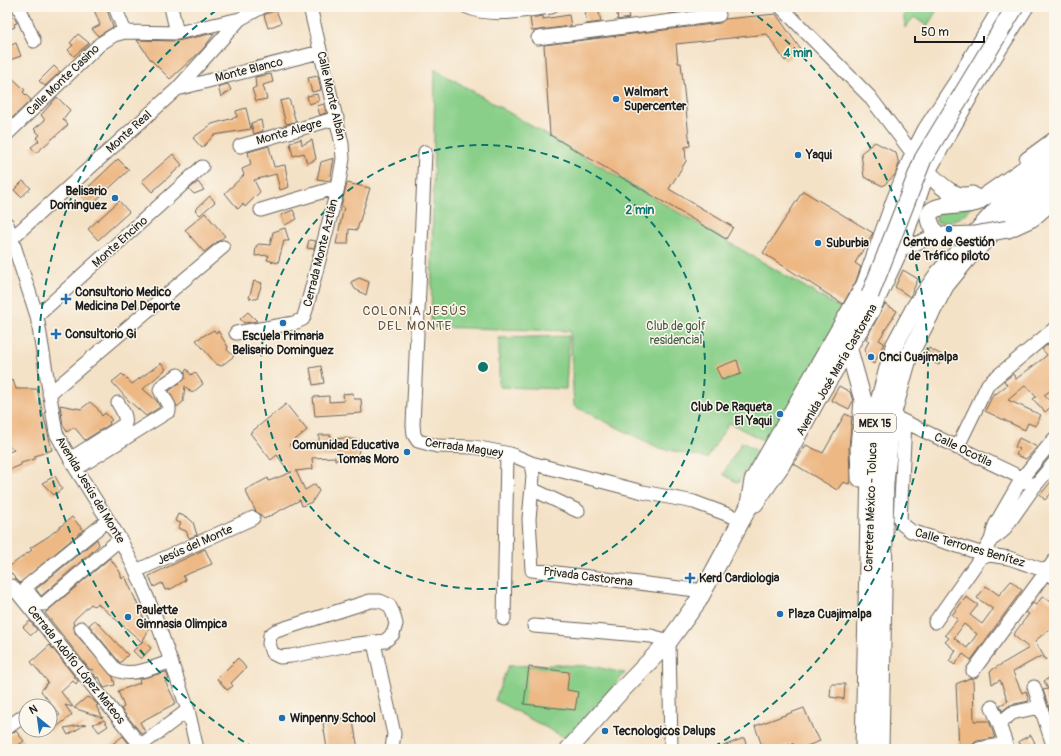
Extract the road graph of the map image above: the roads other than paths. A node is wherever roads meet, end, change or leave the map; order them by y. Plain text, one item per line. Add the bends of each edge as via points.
1 (19, 7) edge
2 (115, 7) edge
3 (171, 7) edge
4 (262, 7) edge
5 (310, 7) edge
6 (467, 7) edge
7 (551, 7) edge
8 (782, 7) edge
9 (1000, 7) edge
10 (1015, 7) edge
11 (1027, 7) edge
12 (509, 9) edge
13 (719, 15) dead end
14 (240, 19) junction
15 (125, 32) junction
16 (177, 33) junction
17 (538, 38) dead end
18 (34, 40) dead end
19 (320, 52) junction
20 (959, 76) junction
21 (976, 88) junction
22 (177, 89) junction
23 (337, 118) junction
24 (7, 134) edge
25 (1054, 141) edge
26 (240, 146) dead end
27 (1054, 149) edge
28 (425, 152) dead end
29 (912, 153) junction
30 (1054, 160) edge
31 (202, 167) dead end
32 (928, 172) junction
33 (1054, 179) edge
34 (338, 187) junction
35 (1054, 199) edge
36 (262, 210) dead end
37 (928, 219) junction
38 (7, 224) edge
39 (942, 235) junction
40 (12, 238) junction
41 (223, 247) dead end
42 (902, 249) junction
43 (37, 316) junction
44 (1054, 329) edge
45 (236, 333) dead end
46 (849, 350) junction
47 (178, 375) dead end
48 (49, 394) junction
49 (118, 403) dead end
50 (898, 419) junction
51 (1054, 439) edge
52 (958, 448) junction
53 (507, 454) junction
54 (531, 463) junction
55 (1054, 463) edge
56 (73, 464) junction
57 (1022, 478) junction
58 (1034, 487) junction
59 (532, 489) junction
60 (578, 511) dead end
61 (744, 517) junction
62 (253, 518) dead end
63 (108, 520) junction
64 (120, 540) junction
65 (991, 540) junction
66 (868, 554) junction
67 (983, 554) junction
68 (1051, 570) edge
69 (136, 571) junction
70 (12, 586) dead end
71 (704, 591) junction
72 (504, 619) dead end
73 (935, 622) dead end
74 (534, 626) dead end
75 (81, 628) dead end
76 (669, 641) junction
77 (374, 643) junction
78 (171, 661) junction
79 (973, 671) dead end
80 (1034, 687) dead end
81 (992, 707) dead end
82 (1039, 707) junction
83 (188, 710) junction
84 (18, 720) edge
85 (999, 724) junction
86 (7, 728) edge
87 (1051, 746) edge
88 (139, 747) edge
89 (198, 749) edge
90 (392, 749) edge
91 (569, 749) edge
92 (671, 749) edge
93 (864, 749) edge
94 (880, 749) edge
95 (979, 749) edge

1 - 18 street
2 - 15 street
3 - 16 street
4 - 14 street, Calle Monte Casino
5 - 19 street, Calle Monte Albán
6 - 12 street via 496,12
7 - 12 street
8 - 29 street via 869,96
9 - 20 street, Avenida José María Castorena
10 - 61 main road, Avenida José María Castorena, bridge via 922,159 870,295
11 - 21 street, Avenida José María Castorena
13 - 17 street
14 - 16 street, Calle Monte Casino
14 - 22 street, Monte Real
15 - 16 street, Calle Monte Casino
15 - 24 street, Calle Monte Casino via 114,35 100,44
19 - 22 street, Monte Blanco
19 - 23 street, Calle Monte Albán
20 - 21 street
20 - 29 street, Avenida José María Castorena
21 - 32 street, Avenida José María Castorena
22 - 40 street, Monte Real
23 - 26 street, Monte Alegre
23 - 34 street, Calle Monte Albán via 343,159
25 - 32 main road via 986,190 965,197 948,191
27 - 37 main road via 977,202 941,206 932,211
28 - 53 street, Cerrada Maguey via 414,435 418,441 437,446 474,447
29 - 32 street
29 - 61 street, Avenida José María Castorena via 863,284 751,480
30 - 66 main road, Carretera México - Toluca / MEX 15 via 998,208 939,273 915,307 894,346 876,417 870,467
31 - 43 street, Monte Encino
32 - 37 street
32 - 42 street, Avenida José María Castorena
33 - 50 main road, Carretera México - Toluca / MEX 15 via 993,232 945,286 909,355
34 - 36 street
34 - 45 street, Cerrada Monte Aztlán via 303,319 294,323
35 - 39 main road, bridge via 1032,218 1008,229 974,235
37 - 39 main road
38 - 40 street, Avenida Jesús del Monte
39 - 42 street
40 - 43 street, Avenida Jesús del Monte
41 - 48 street
42 - 46 street, Avenida José María Castorena via 873,311
43 - 48 street, Avenida Jesús del Monte
44 - 52 street via 988,384
46 - 61 street, Avenida José María Castorena via 783,466 758,503
46 - 66 main road via 863,400 859,455
47 - 56 street via 160,390 169,411
48 - 56 street, Avenida Jesús del Monte via 56,433
49 - 56 street via 126,419 125,424
50 - 52 street, Calle Ocotila
50 - 67 street, Calle Terrones Benítez via 902,524 910,531
50 - 94 main road, Carretera México - Toluca / MEX 15 via 885,484
51 - 57 street
52 - 57 street, Calle Ocotila
53 - 54 street, Cerrada Maguey
53 - 72 street
54 - 59 street, Privada Castorena
54 - 61 street, Cerrada Maguey via 643,492 694,502
55 - 58 street
56 - 63 street, Avenida Jesús del Monte
57 - 58 street, Calle Ocotila
57 - 65 street via 995,525
58 - 65 street via 1003,531
59 - 60 street
59 - 71 street, Privada Castorena via 529,519 532,570
61 - 71 main road, Avenida José María Castorena
62 - 69 street, Jesús del Monte
63 - 64 street, Avenida Jesús del Monte
63 - 64 street via 27,586 27,591 38,604 44,604
64 - 69 street, Avenida Jesús del Monte
65 - 67 street
66 - 93 main road, Carretera México - Toluca / MEX 15
67 - 68 street, Calle Terrones Benítez via 1009,558
67 - 73 street
68 - 79 street
69 - 78 street, Avenida Jesús del Monte
70 - 88 street, Cerrada Adolfo López Mateos
71 - 76 main road, Avenida José María Castorena
74 - 76 street via 651,636
75 - 78 street via 121,673
76 - 91 main road, Avenida José María Castorena
76 - 92 street
77 - 77 street via 280,657 272,653 269,644 270,635 276,631 370,601 380,601 389,605 396,624 393,634 385,641
77 - 90 street via 394,734
78 - 83 street, Avenida Jesús del Monte
80 - 82 street
81 - 85 street
82 - 85 street via 1012,713
82 - 87 street
83 - 88 street
83 - 89 street, Avenida Jesús del Monte
84 - 86 street
85 - 95 street via 1006,744

